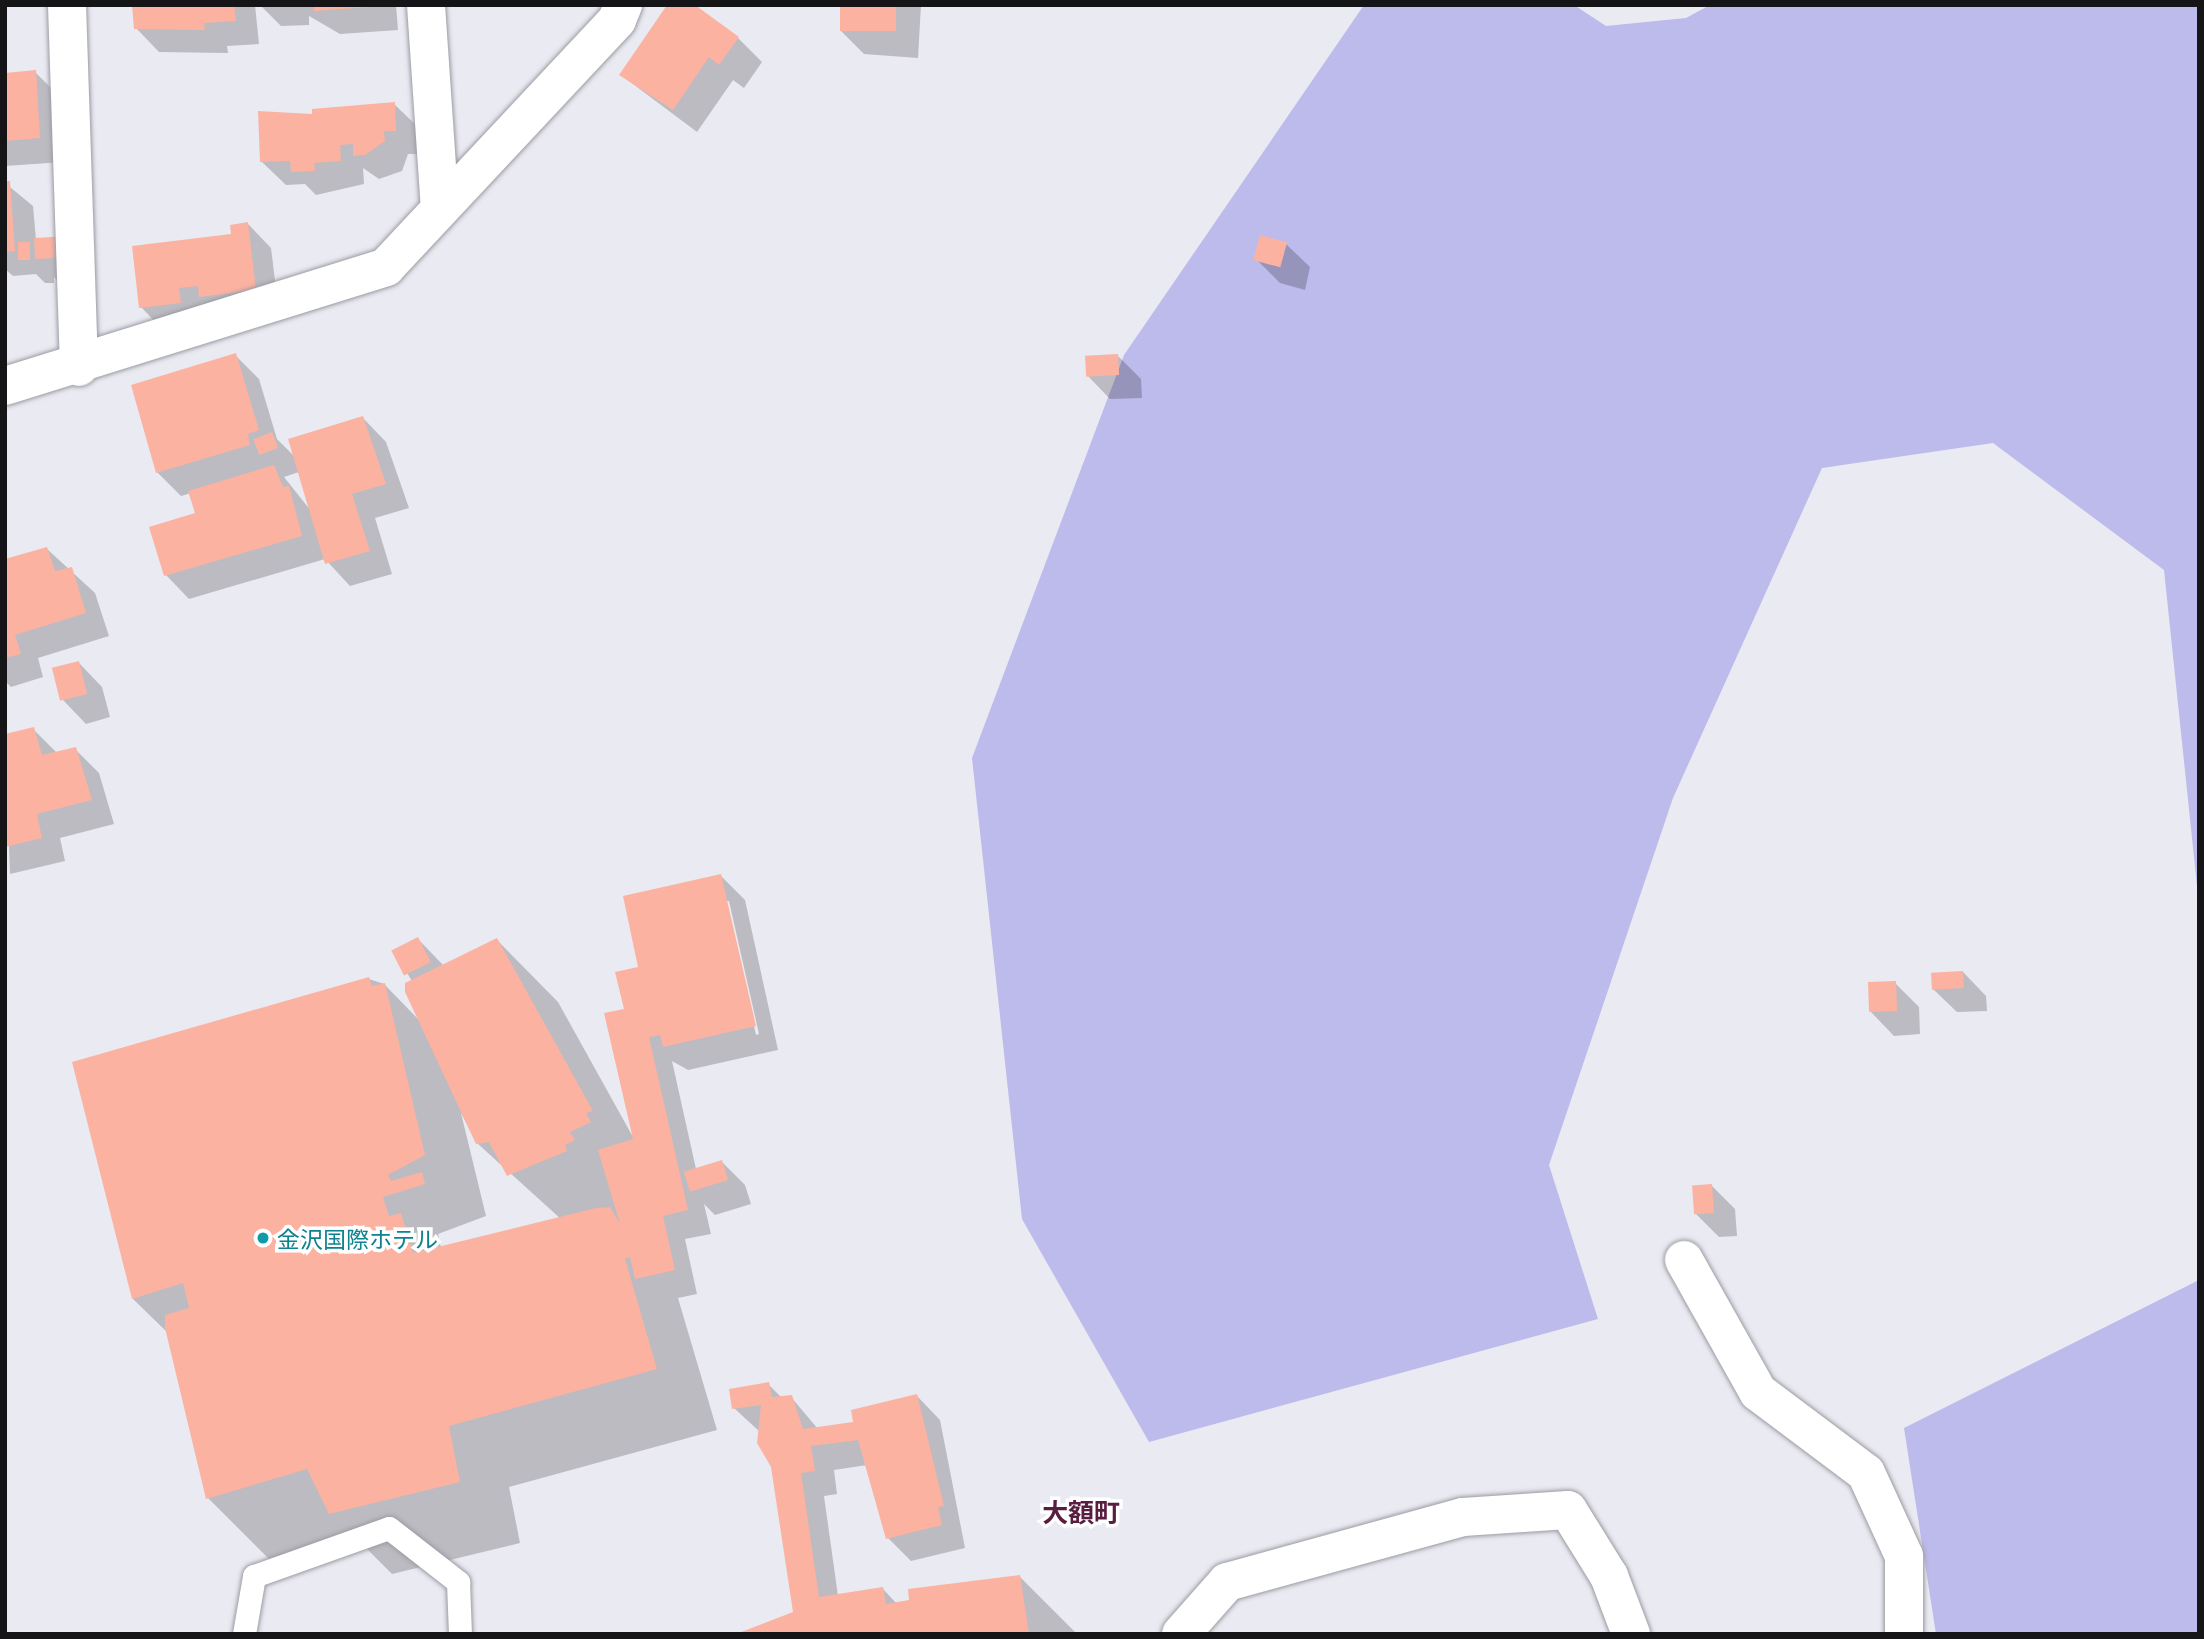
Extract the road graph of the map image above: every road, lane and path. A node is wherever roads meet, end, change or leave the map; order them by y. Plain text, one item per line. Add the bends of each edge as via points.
1 (67, 5) edge
2 (426, 5) edge
3 (623, 5) edge
4 (440, 208) junction
5 (79, 367) junction
6 (5, 386) edge
7 (1684, 1260) dead end
8 (244, 1634) edge
9 (460, 1634) edge
10 (1181, 1634) edge
11 (1631, 1634) edge
12 (1904, 1634) edge

1 - 5 street
2 - 4 street
3 - 4 street via 617,20
4 - 5 street via 386,267
5 - 6 street
7 - 12 street via 1758,1392 1866,1473 1904,1556
8 - 9 lane via 254,1576 389,1528 458,1582
10 - 11 street via 1227,1582 1463,1517 1568,1510 1609,1576

